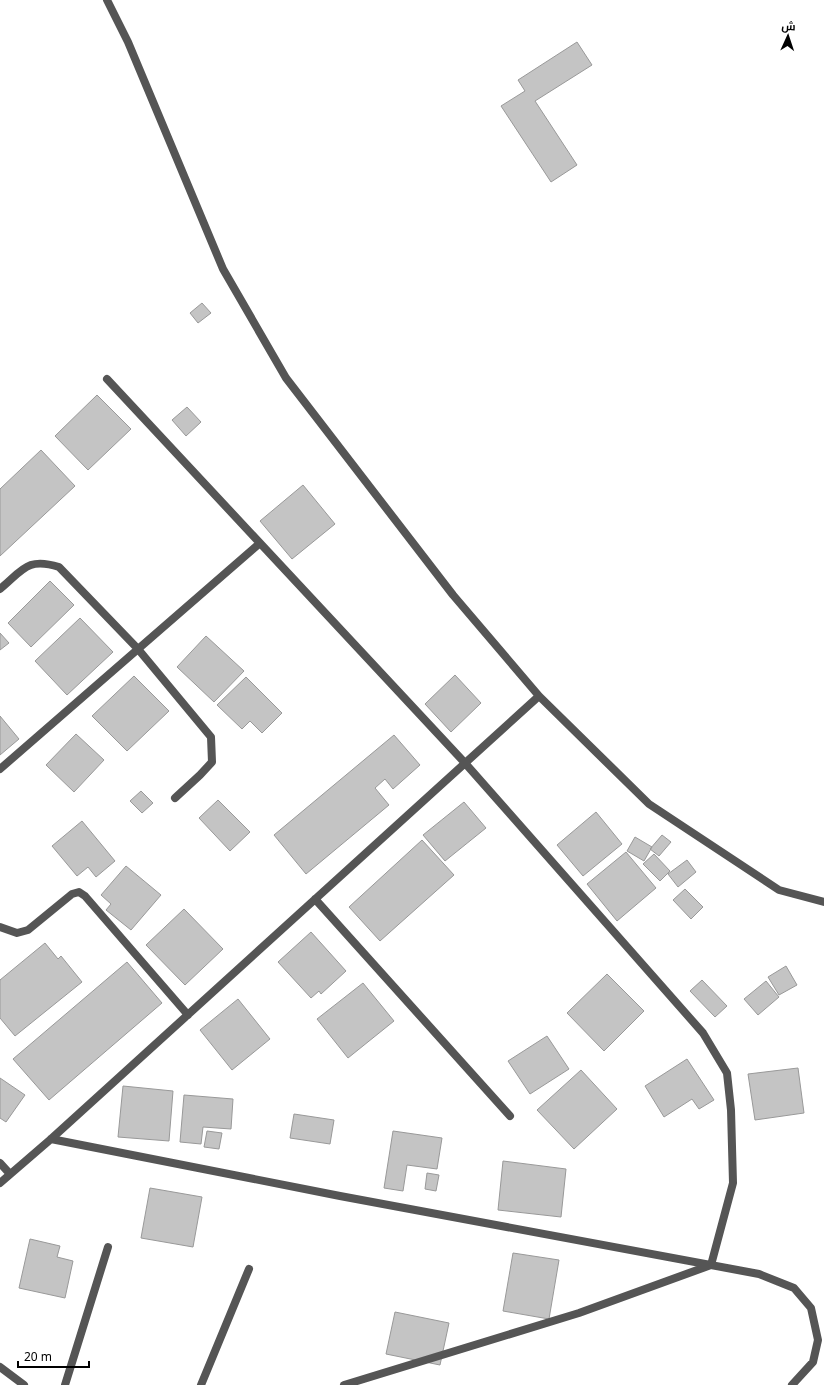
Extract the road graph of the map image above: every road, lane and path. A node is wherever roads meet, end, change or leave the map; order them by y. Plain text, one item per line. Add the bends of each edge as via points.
1 (106, 0) edge
2 (107, 379) dead end
3 (260, 543) junction
4 (0, 589) edge
5 (138, 649) junction
6 (539, 696) junction
7 (465, 763) junction
8 (0, 769) edge
9 (175, 798) dead end
10 (315, 899) junction
11 (824, 902) edge
12 (0, 927) edge
13 (188, 1015) junction
14 (510, 1116) dead end
15 (51, 1139) junction
16 (0, 1163) edge
17 (10, 1174) junction
18 (0, 1183) edge
19 (108, 1247) dead end
20 (711, 1265) junction
21 (250, 1269) dead end
22 (821, 1338) edge
23 (0, 1367) edge
24 (24, 1385) edge
25 (65, 1385) edge
26 (201, 1385) edge
27 (344, 1385) edge
28 (792, 1385) edge

1 - 6 street via 128,42 223,269 286,378 453,595
2 - 3 street
3 - 5 street
3 - 7 street
4 - 5 street via 30,564 43,562 59,567
5 - 8 street
5 - 9 street via 211,737 212,762
6 - 7 street
6 - 11 street via 649,804 779,890
7 - 10 street
7 - 20 street via 703,1032 727,1072 733,1182
10 - 13 street
10 - 14 street
12 - 13 street via 17,933 28,930 72,894 79,892
13 - 15 street
15 - 17 street
15 - 20 street
16 - 17 street
17 - 18 street
19 - 25 street
20 - 22 street via 759,1274 794,1288 811,1308
20 - 27 street via 579,1313
21 - 26 street
22 - 28 street via 813,1362
23 - 24 street

